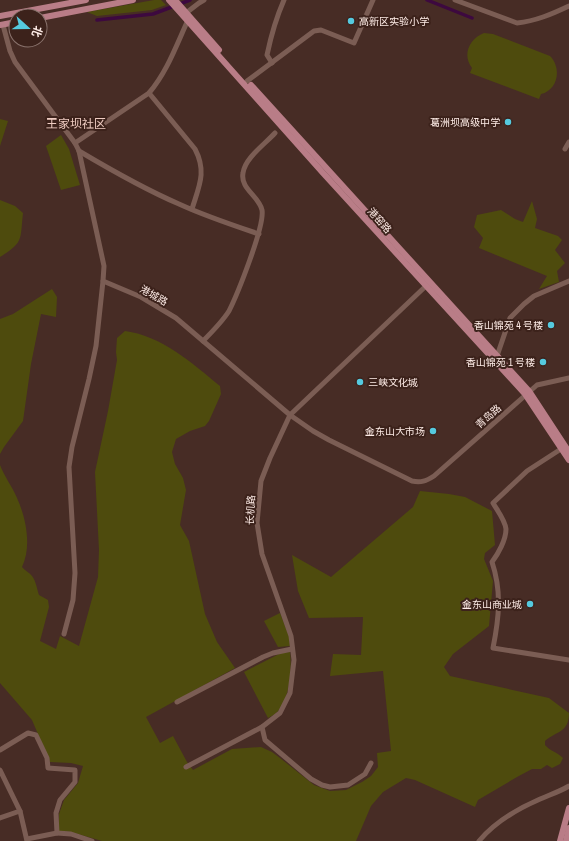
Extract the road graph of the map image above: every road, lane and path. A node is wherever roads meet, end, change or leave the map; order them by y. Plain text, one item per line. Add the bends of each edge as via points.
1 (86, 0) edge
2 (133, 0) edge
3 (171, 0) edge
4 (204, 0) edge
5 (284, 0) edge
6 (373, 0) edge
7 (454, 0) edge
8 (569, 6) edge
9 (184, 12) junction
10 (0, 16) edge
11 (48, 16) edge
12 (188, 20) junction
13 (2, 25) edge
14 (272, 63) junction
15 (247, 81) junction
16 (149, 93) junction
17 (275, 133) dead end
18 (569, 142) edge
19 (75, 143) junction
20 (565, 149) dead end
21 (79, 151) junction
22 (192, 209) junction
23 (259, 234) junction
24 (103, 280) junction
25 (569, 281) edge
26 (428, 284) junction
27 (203, 341) junction
28 (496, 356) junction
29 (569, 378) edge
30 (527, 393) junction
31 (290, 415) junction
32 (561, 448) junction
33 (569, 452) edge
34 (569, 460) edge
35 (425, 482) joint
36 (64, 634) dead end
37 (292, 649) junction
38 (569, 660) edge
39 (177, 702) dead end
40 (262, 727) junction
41 (0, 750) edge
42 (371, 763) dead end
43 (186, 767) dead end
44 (0, 770) edge
45 (569, 786) edge
46 (569, 808) edge
47 (20, 811) junction
48 (0, 818) edge
49 (569, 828) edge
50 (57, 833) junction
51 (27, 840) edge
52 (92, 841) edge
53 (479, 841) edge
54 (560, 841) edge
55 (566, 841) edge

1 - 10 main road
2 - 11 main road
3 - 9 main road, 港窑路
4 - 9 street
5 - 14 street via 269,43 267,55
6 - 14 street via 354,43 321,30 314,31
7 - 8 street via 517,23 528,22
9 - 12 main road, 港窑路
9 - 15 main road, 港窑路
12 - 16 street via 168,64
12 - 26 main road, 港窑路 via 329,179
13 - 19 street via 15,62
14 - 15 street
15 - 26 main road, 港窑路
16 - 19 street
16 - 22 street via 201,159 201,181
17 - 23 street via 249,160 242,174 246,188 262,209
18 - 20 street
19 - 21 street
21 - 22 street via 132,181
21 - 24 street via 104,266
22 - 23 street
23 - 27 street via 228,312
24 - 27 street, 港城路 via 141,297 176,318
24 - 36 street via 96,346 69,467 75,573 73,600
25 - 28 street via 534,296 510,318
26 - 28 main road, 港窑路
26 - 30 main road, 港窑路
26 - 31 street, 长机路
27 - 31 street, 港城路
28 - 30 main road, 港窑路
29 - 30 street, 青岛路 via 537,385
30 - 32 main road, 港窑路
30 - 33 main road, 港窑路
30 - 35 street, 青岛路
31 - 35 street, 港城路 via 329,440 412,482
31 - 37 street, 长机路 via 261,481 257,523 262,554 291,636
32 - 34 main road, 港窑路
32 - 38 street via 527,471 493,503 506,529 500,549 492,562 499,601 492,648
37 - 39 street via 263,657
37 - 40 street, 长机路 via 294,660 290,693 280,713
40 - 42 street via 265,740 273,748 311,779 326,786 348,786 365,774
40 - 43 street, 长机路
41 - 50 street via 28,733 36,735 47,758 48,768 75,770 75,782 60,800 56,813
44 - 47 street
45 - 53 street via 525,805 500,820
46 - 54 main road
47 - 48 street
47 - 51 street
49 - 55 main road
50 - 51 street
50 - 52 street via 71,834

